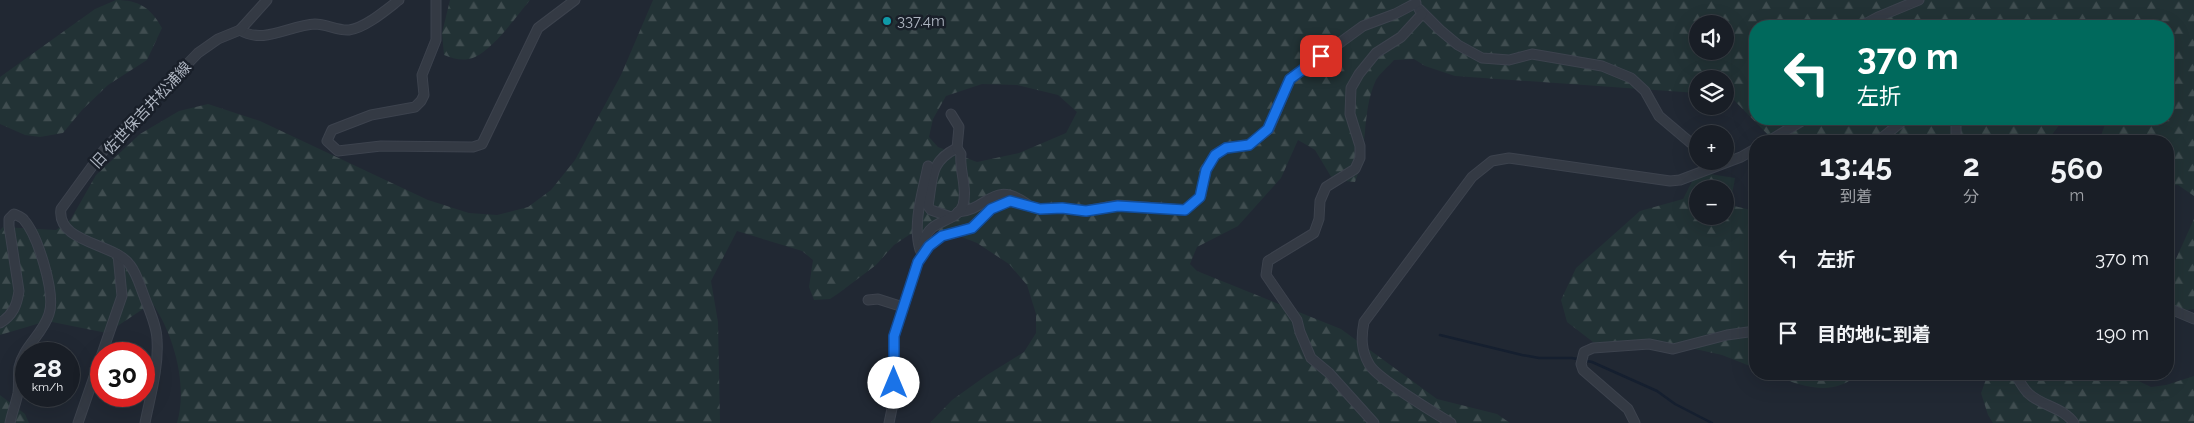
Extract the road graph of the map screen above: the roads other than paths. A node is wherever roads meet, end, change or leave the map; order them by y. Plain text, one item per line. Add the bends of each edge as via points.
1 (267, 0) edge
2 (399, 0) edge
3 (436, 0) edge
4 (575, 0) edge
5 (1919, 0) edge
6 (1416, 2) edge
7 (1422, 14) junction
8 (1872, 20) edge
9 (240, 30) junction
10 (952, 114) dead end
11 (1795, 125) edge
12 (1898, 125) edge
13 (1778, 135) edge
14 (1885, 135) edge
15 (1689, 141) edge
16 (957, 148) junction
17 (1734, 155) edge
18 (1748, 155) edge
19 (928, 166) dead end
20 (1031, 207) junction
21 (955, 214) junction
22 (925, 252) junction
23 (118, 255) junction
24 (868, 300) dead end
25 (903, 307) junction
26 (2174, 311) edge
27 (2194, 319) edge
28 (0, 323) edge
29 (1749, 333) edge
30 (2019, 380) edge
31 (10, 423) edge
32 (78, 423) edge
33 (145, 423) edge
34 (889, 423) edge
35 (1374, 423) edge
36 (1451, 423) edge
37 (1635, 423) edge
38 (2074, 423) edge

1 - 9 street, 旧 佐世保吉井松浦線
2 - 9 street via 375,18 350,30 317,24 258,37
3 - 4 street via 436,40 422,75 422,101 415,107 371,115 332,130 328,141 338,151 381,146 473,147 482,144 538,28
5 - 8 street
6 - 7 street
6 - 20 street via 1363,26 1290,79 1268,129 1249,145 1226,148 1215,155 1206,170 1200,197 1185,210 1118,206 1086,211
7 - 15 street via 1458,45 1482,58 1509,60 1532,54 1602,66 1632,78 1645,91 1659,116
7 - 35 street via 1401,37 1376,53 1359,74 1351,88 1350,114 1360,146 1360,158 1354,169 1326,187 1314,233 1268,261 1266,275 1297,320 1311,358
9 - 23 street, 旧 佐世保吉井松浦線 via 218,39 198,53 104,150 61,209 63,224 70,232
10 - 16 street via 959,127
11 - 13 street
12 - 14 street
16 - 21 street via 961,154 964,190 963,205
16 - 21 street via 945,154 935,165 928,206 932,210
17 - 18 street
18 - 36 street via 1680,180 1508,158 1492,162 1472,177 1364,322 1361,338 1370,366 1404,393
19 - 22 street via 917,239 920,250
20 - 21 street via 1016,196 1001,194
20 - 22 street via 1010,201 991,209 972,228 942,236
21 - 22 street via 932,228 922,245
22 - 25 street via 918,262
23 - 32 street via 122,296
23 - 33 street, 旧 佐世保吉井松浦線 via 129,263 138,279 157,339
24 - 25 street via 878,299
25 - 34 street via 894,336 894,399
26 - 27 street
28 - 31 street via 18,301 9,219 14,214 23,219 32,232 52,296 50,312 42,330 25,351 19,367 18,394
29 - 37 street via 1673,349 1649,344 1593,348 1584,352 1581,364 1584,370 1628,409
30 - 38 street via 2029,394 2071,418

